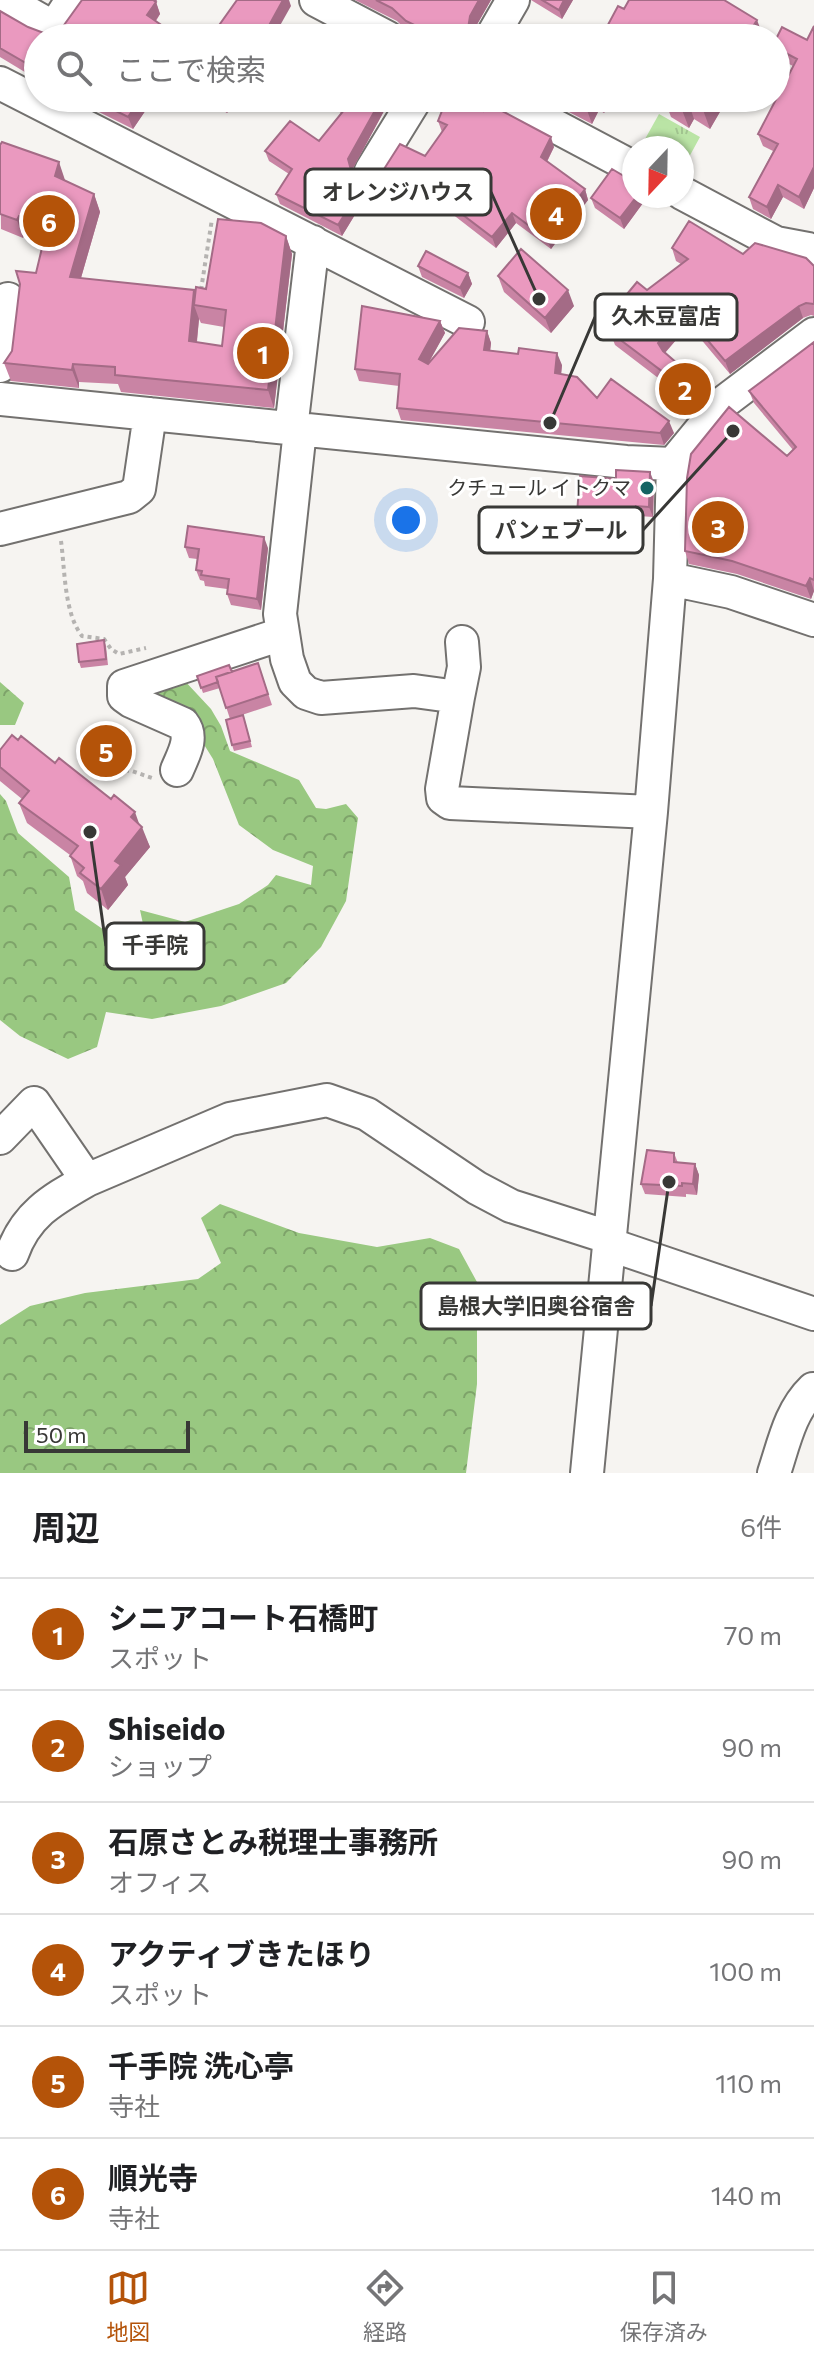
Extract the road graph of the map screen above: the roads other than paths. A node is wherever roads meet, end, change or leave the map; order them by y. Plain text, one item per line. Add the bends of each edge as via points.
1 (5, 0) edge
2 (72, 0) edge
3 (316, 0) edge
4 (513, 0) edge
5 (47, 24) edge
6 (57, 24) edge
7 (361, 24) edge
8 (499, 24) edge
9 (0, 83) edge
10 (24, 95) edge
11 (57, 112) edge
12 (407, 112) edge
13 (528, 112) edge
14 (622, 162) edge
15 (371, 171) dead end
16 (694, 199) edge
17 (313, 242) junction
18 (812, 246) edge
19 (8, 299) dead end
20 (468, 322) dead end
21 (814, 334) edge
22 (0, 366) edge
23 (0, 399) edge
24 (150, 414) junction
25 (296, 429) junction
26 (673, 464) junction
27 (0, 529) edge
28 (670, 579) junction
29 (814, 620) edge
30 (282, 634) junction
31 (462, 642) dead end
32 (458, 697) junction
33 (177, 770) dead end
34 (651, 812) junction
35 (0, 1138) edge
36 (87, 1180) junction
37 (608, 1240) junction
38 (12, 1254) dead end
39 (814, 1314) edge
40 (814, 1388) edge
41 (587, 1473) edge
42 (774, 1473) edge

1 - 5 street
2 - 6 street
3 - 7 street
4 - 8 street
9 - 10 street
11 - 17 street
12 - 15 street
13 - 14 street
16 - 18 street via 776,243
17 - 20 street
17 - 25 street
19 - 22 street
21 - 26 street via 724,402
23 - 24 street
24 - 25 street
24 - 27 street via 136,494
25 - 26 street
25 - 30 street
26 - 28 street
28 - 29 street via 731,592
28 - 34 street
30 - 32 street via 295,682 314,697 414,691
30 - 33 street via 124,686 124,696 187,729
31 - 32 street
32 - 34 street via 442,789 450,803
34 - 37 street
35 - 36 street via 34,1103
36 - 37 street via 230,1119 327,1100 367,1114 511,1206
36 - 38 street via 36,1213
37 - 39 street
37 - 41 street
40 - 42 street via 791,1422

